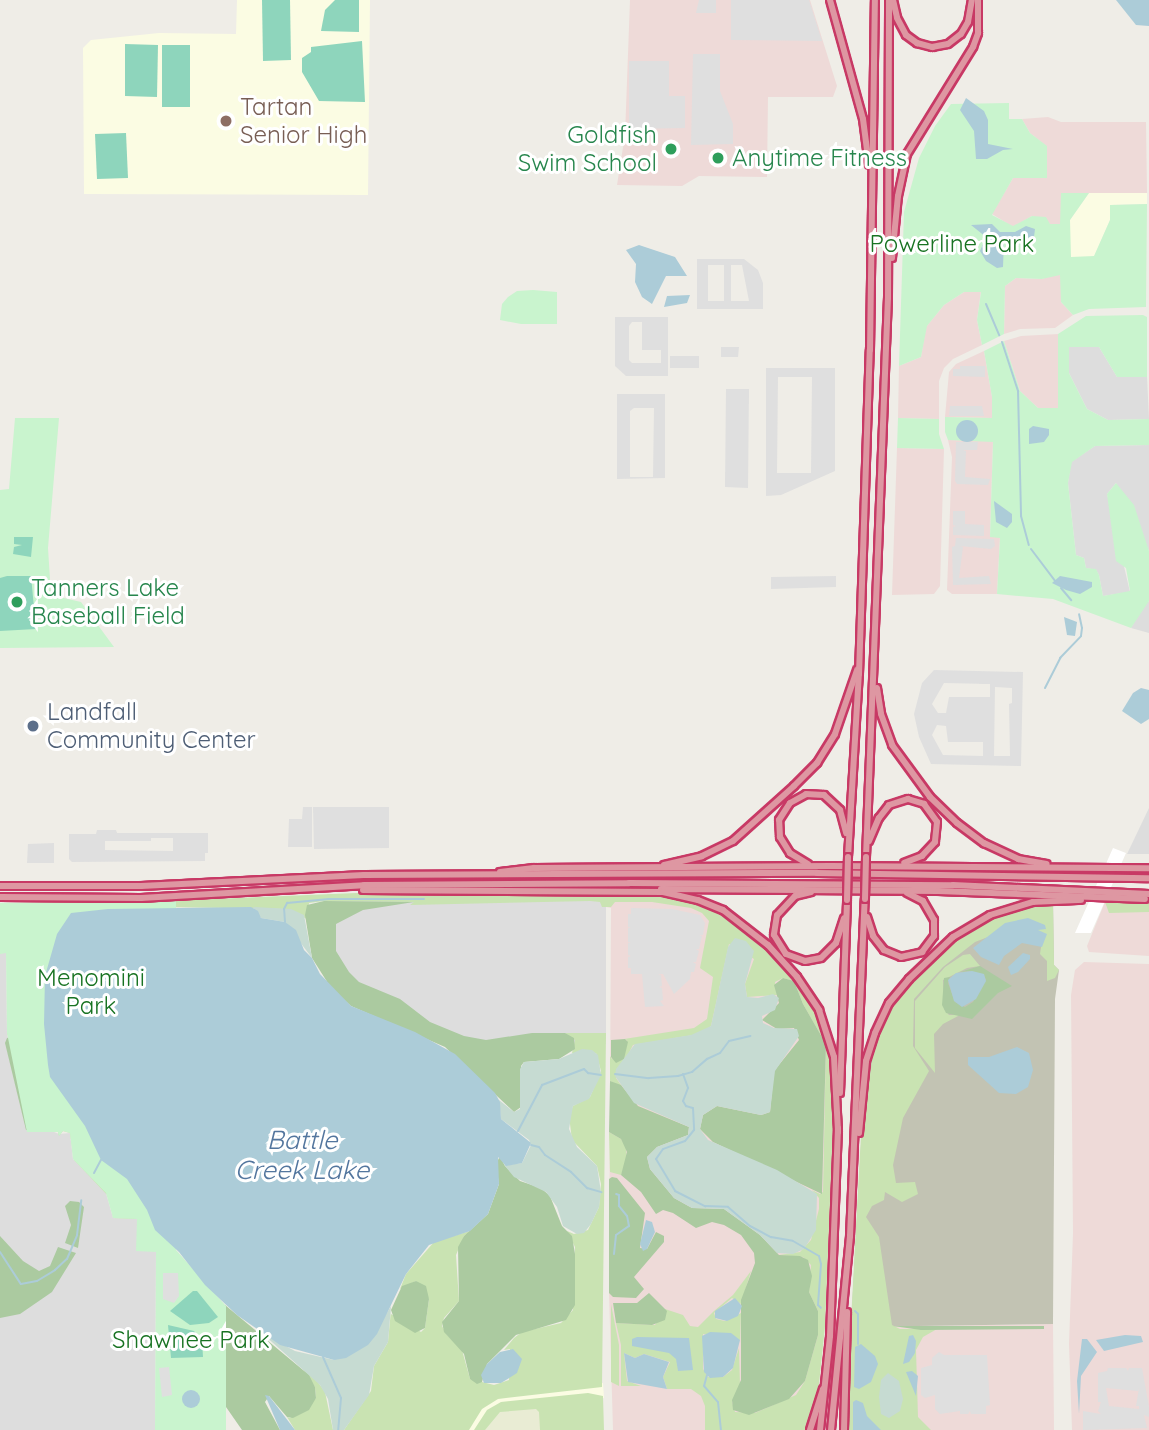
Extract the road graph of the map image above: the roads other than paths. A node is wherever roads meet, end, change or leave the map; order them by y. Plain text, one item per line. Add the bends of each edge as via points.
1 (830, 0) edge
2 (875, 0) edge
3 (891, 0) edge
4 (970, 0) edge
5 (978, 0) edge
6 (872, 189) junction
7 (888, 298) junction
8 (875, 652) junction
9 (860, 664) junction
10 (867, 846) junction
11 (848, 853) junction
12 (816, 866) junction
13 (885, 866) junction
14 (1097, 867) junction
15 (1149, 868) edge
16 (618, 870) junction
17 (473, 875) junction
18 (1149, 878) edge
19 (0, 886) edge
20 (315, 888) junction
21 (830, 889) junction
22 (895, 890) junction
23 (597, 891) junction
24 (0, 897) edge
25 (1148, 898) edge
26 (865, 899) junction
27 (847, 904) junction
28 (838, 1132) junction
29 (854, 1167) junction
30 (846, 1275) junction
31 (827, 1377) junction
32 (810, 1430) edge
33 (820, 1430) edge
34 (831, 1430) edge
35 (844, 1430) edge

1 - 6 highway via 863,119
2 - 6 highway
3 - 4 highway via 906,34 924,46 940,47 956,40 965,29
3 - 7 highway
5 - 7 highway via 973,47 920,129 902,171
6 - 9 highway
7 - 8 highway
8 - 10 highway
8 - 14 highway via 878,703 892,745 912,776 951,818 984,843 1018,859
9 - 11 highway
9 - 16 highway via 828,747 745,833 693,859 625,865
10 - 13 highway via 888,805 908,799 929,808 938,830 930,849 913,861
10 - 26 highway, bridge
11 - 12 highway via 844,821 834,802 820,794 802,795 784,810 779,833 793,857
11 - 27 highway, bridge
12 - 13 highway
12 - 16 highway
13 - 14 highway
14 - 15 highway
16 - 17 highway via 534,868
17 - 18 highway via 831,873
17 - 19 highway
20 - 23 highway
20 - 24 highway via 141,898
20 - 25 highway via 831,883 1002,886
21 - 22 highway
21 - 23 highway
21 - 27 highway via 800,894 780,910 774,931 783,951 805,961 826,954 838,940
22 - 25 highway
22 - 26 highway via 919,899 933,917 934,936 915,955 901,957 884,950 867,922
23 - 28 highway via 663,892 703,901 739,920 768,945 802,982 824,1022 834,1057
25 - 29 highway via 1020,905 982,919 944,944 902,986 879,1022 866,1061
26 - 29 highway
27 - 28 highway
28 - 31 highway
29 - 30 highway
30 - 34 highway
30 - 35 highway
31 - 32 highway
31 - 33 highway

